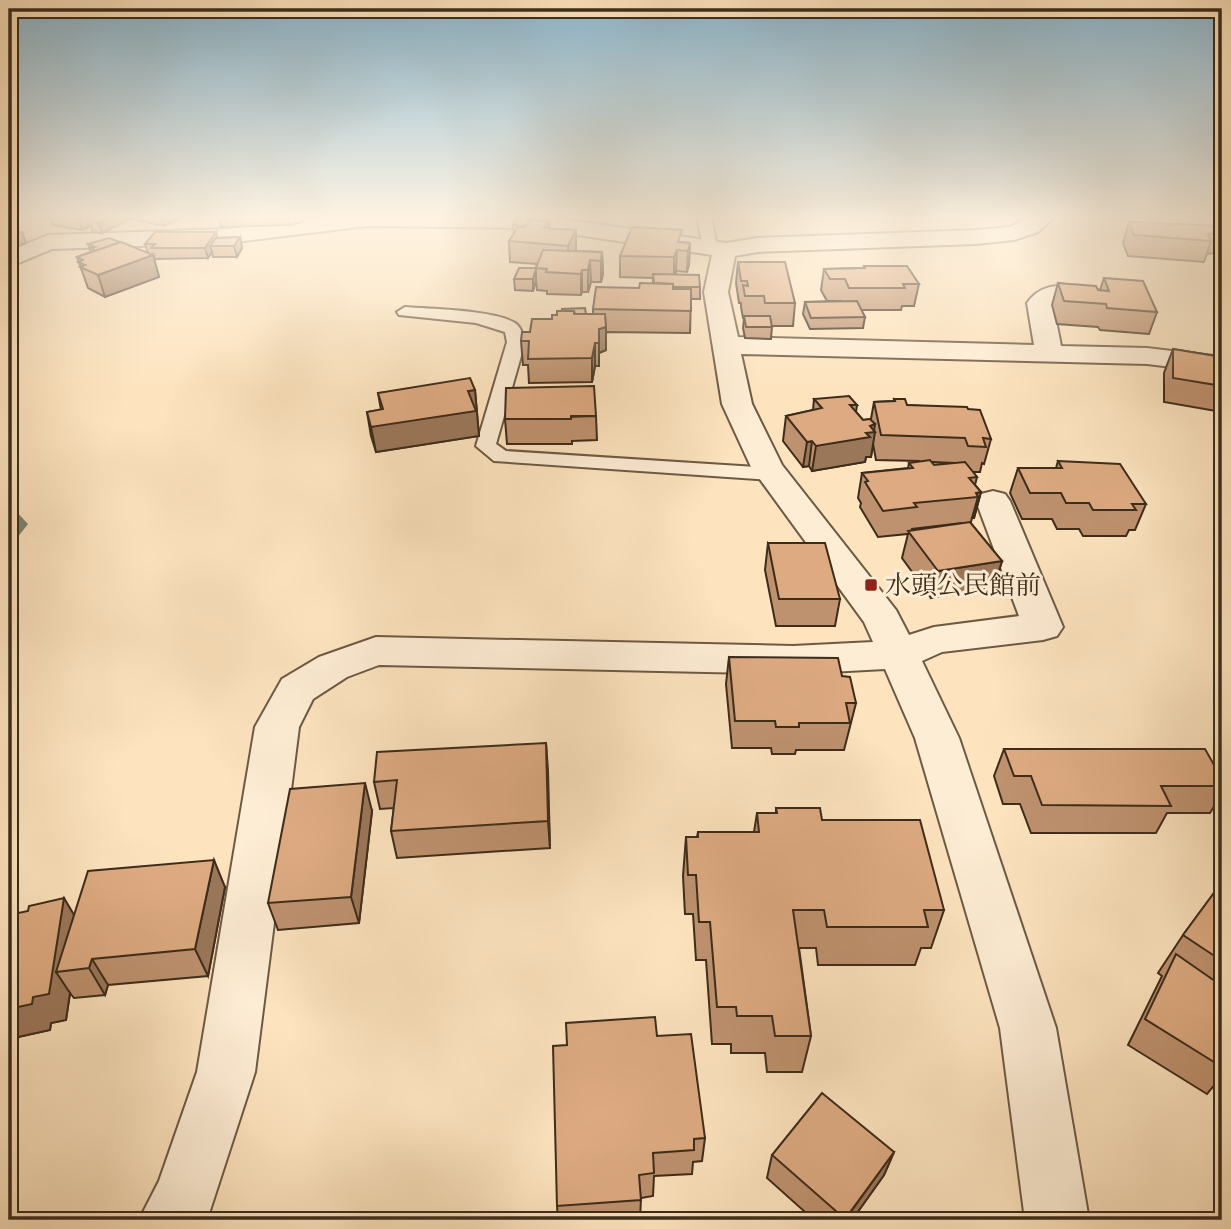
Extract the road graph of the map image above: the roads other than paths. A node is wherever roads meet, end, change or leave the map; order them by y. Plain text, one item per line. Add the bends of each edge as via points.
1 (719, 272) edge
2 (1065, 293) edge
3 (405, 312) dead end
4 (727, 345) junction
5 (1049, 354) junction
6 (1222, 365) edge
7 (772, 474) junction
8 (993, 501) dead end
9 (899, 655) junction
10 (171, 1220) edge
11 (1058, 1220) edge

1 - 4 street via 716,292
2 - 5 street via 1049,295 1040,303
3 - 7 lane via 507,325 514,332 516,342 486,446 501,457
4 - 5 street
4 - 7 street via 737,404
5 - 6 street via 1147,356
7 - 9 street via 882,619
8 - 9 street via 1042,627 934,640
9 - 10 street via 793,660 376,651 332,667 297,689 277,727 226,1072 184,1199
9 - 11 street via 937,738 1028,1028

